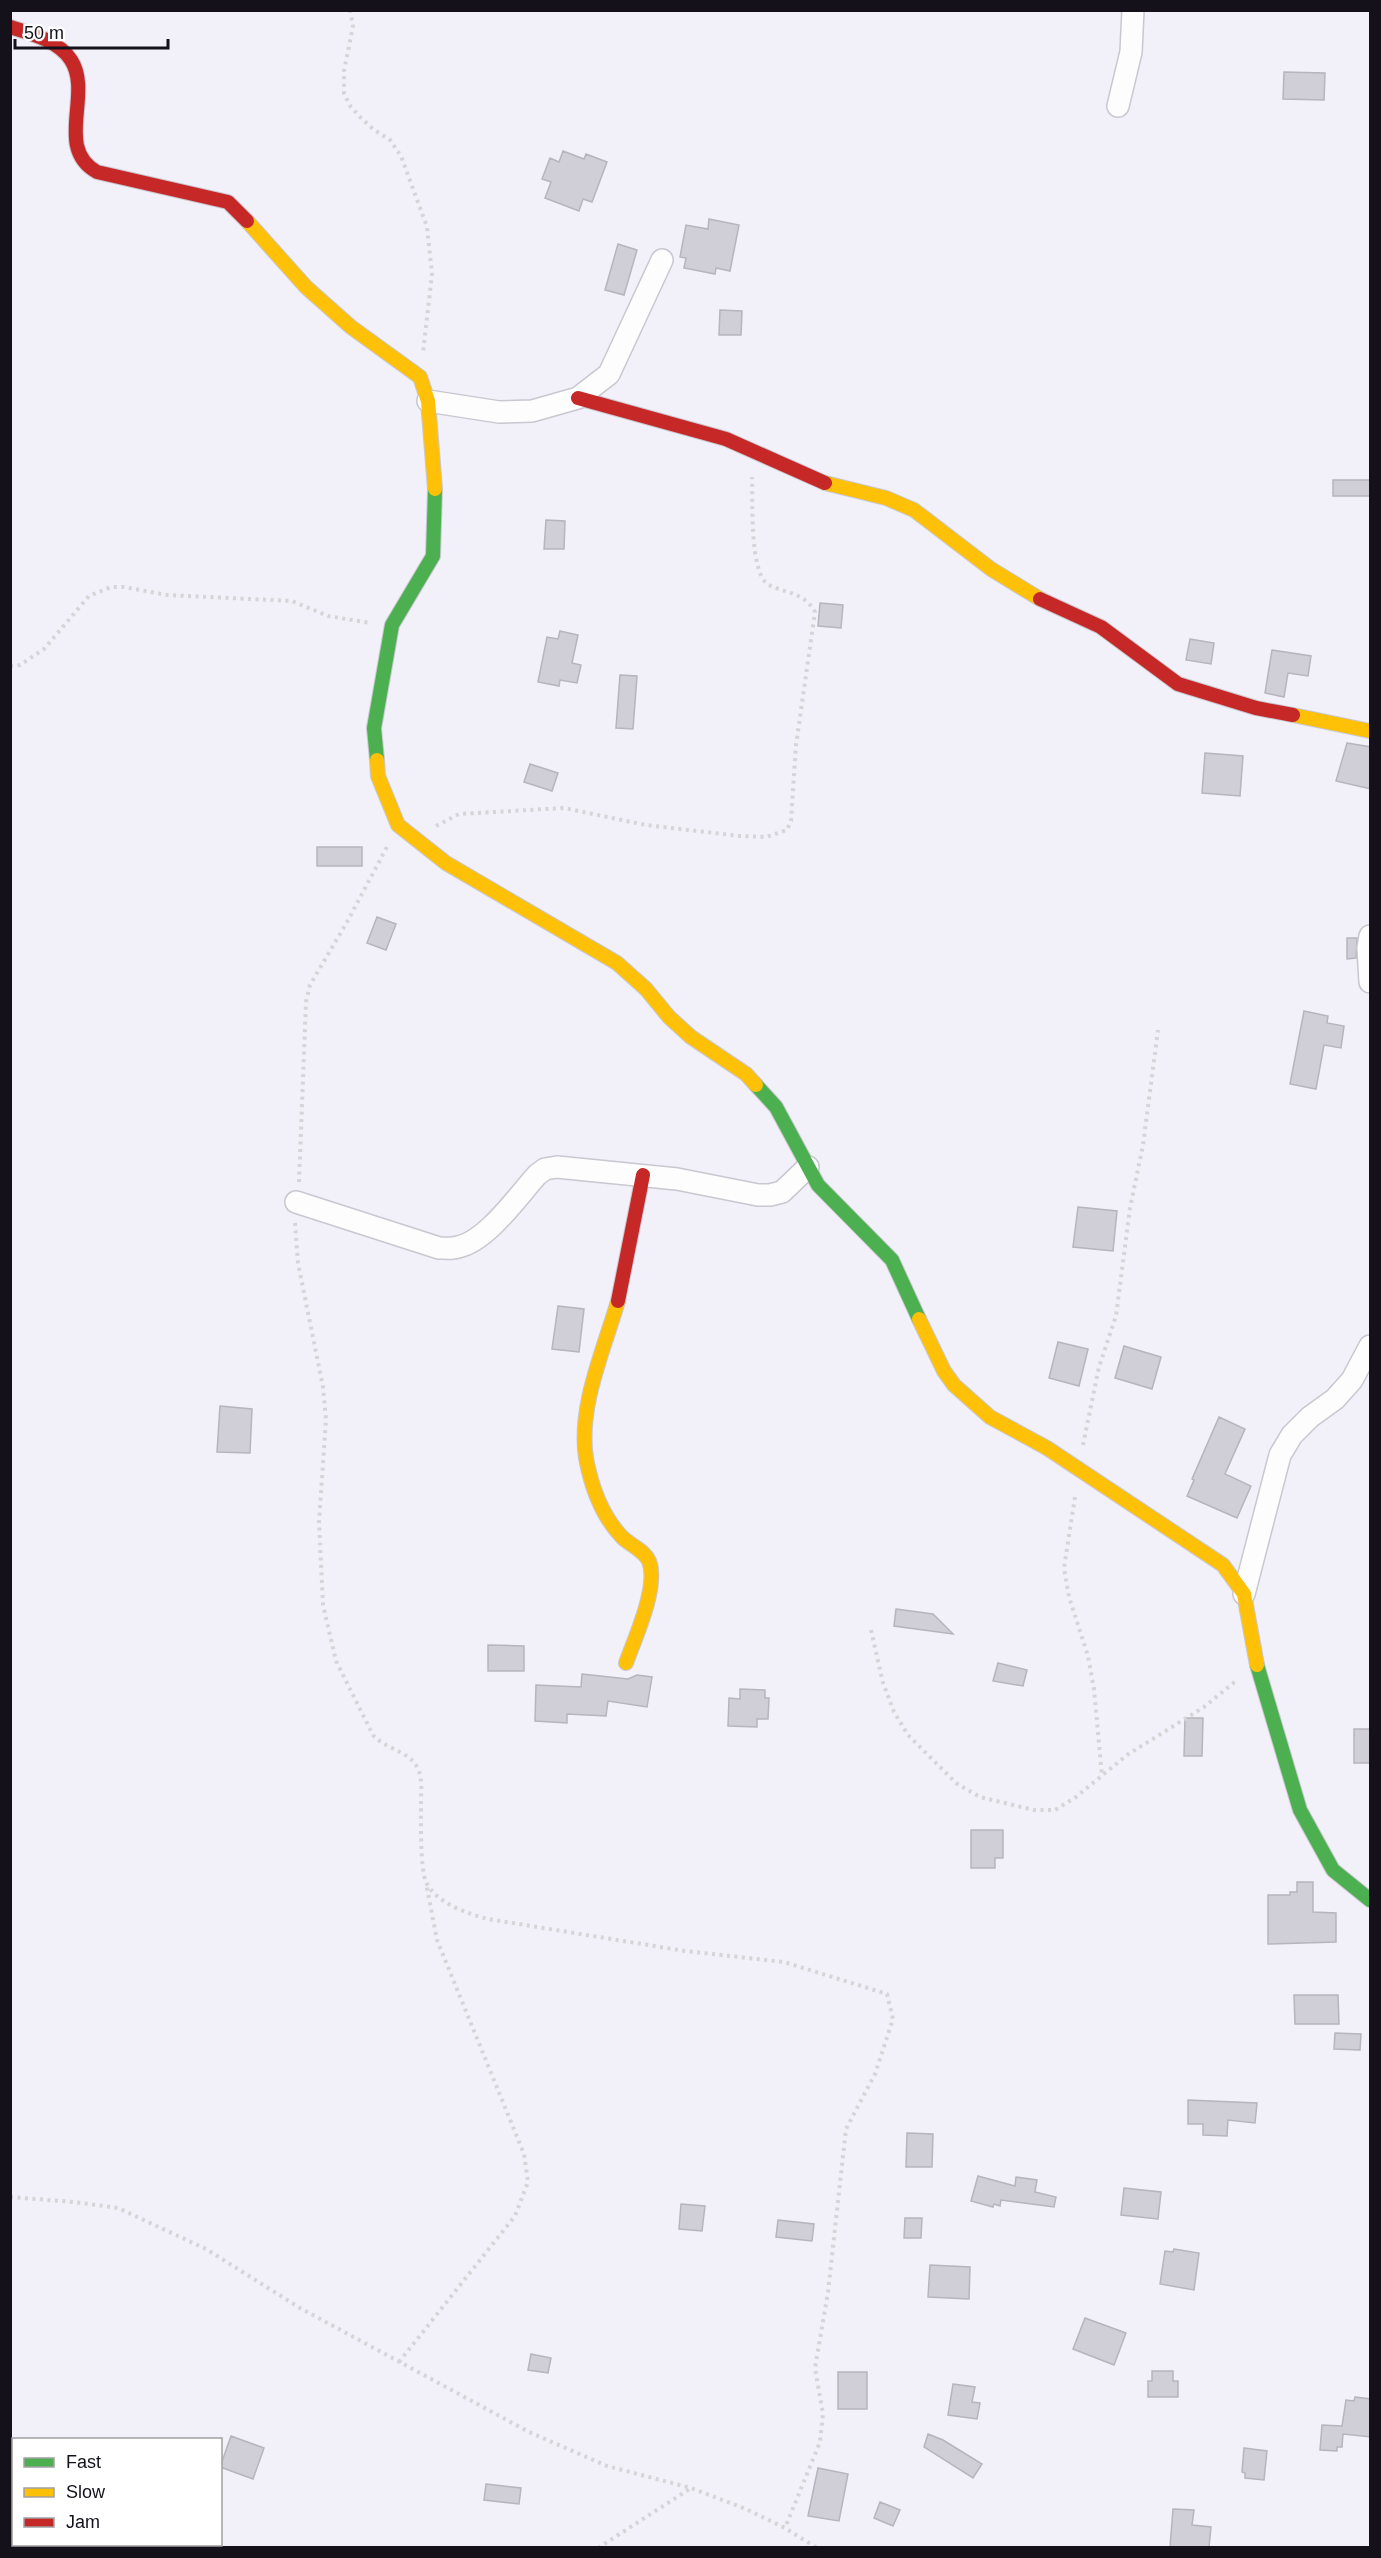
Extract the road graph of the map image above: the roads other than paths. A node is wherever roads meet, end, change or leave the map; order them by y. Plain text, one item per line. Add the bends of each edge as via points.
1 (1133, 10) edge
2 (10, 27) edge
3 (1118, 106) dead end
4 (662, 260) dead end
5 (578, 398) junction
6 (428, 401) junction
7 (1371, 731) edge
8 (1371, 936) edge
9 (1371, 982) edge
10 (808, 1167) junction
11 (643, 1175) junction
12 (296, 1202) road end
13 (1371, 1346) edge
14 (1244, 1594) junction
15 (627, 1663) dead end
16 (1371, 1900) edge

1 - 3 street via 1131,52
2 - 6 street via 50,43 72,61 76,79 75,127 85,165 97,172 228,202 306,287 351,327 420,377
4 - 5 street via 609,374
5 - 6 street via 532,411 499,412
5 - 7 street via 726,439 818,481 886,498 914,510 991,568 1038,598 1101,627 1178,684 1256,708
6 - 10 street via 436,498 433,556 392,625 374,728 378,776 402,830 456,870 617,963 691,1037 758,1085 776,1107
8 - 9 street
10 - 11 street via 782,1192 770,1195
10 - 14 street via 825,1192 892,1260 925,1333 954,1384 990,1417 1079,1468 1208,1554 1223,1566
11 - 12 street via 545,1169 495,1223 458,1247 439,1248
11 - 15 street via 620,1294 587,1420 585,1447 606,1516 622,1538 640,1550 649,1563 651,1584
13 - 14 street via 1352,1380 1292,1435 1280,1455
14 - 16 street via 1257,1665 1300,1810 1333,1870

